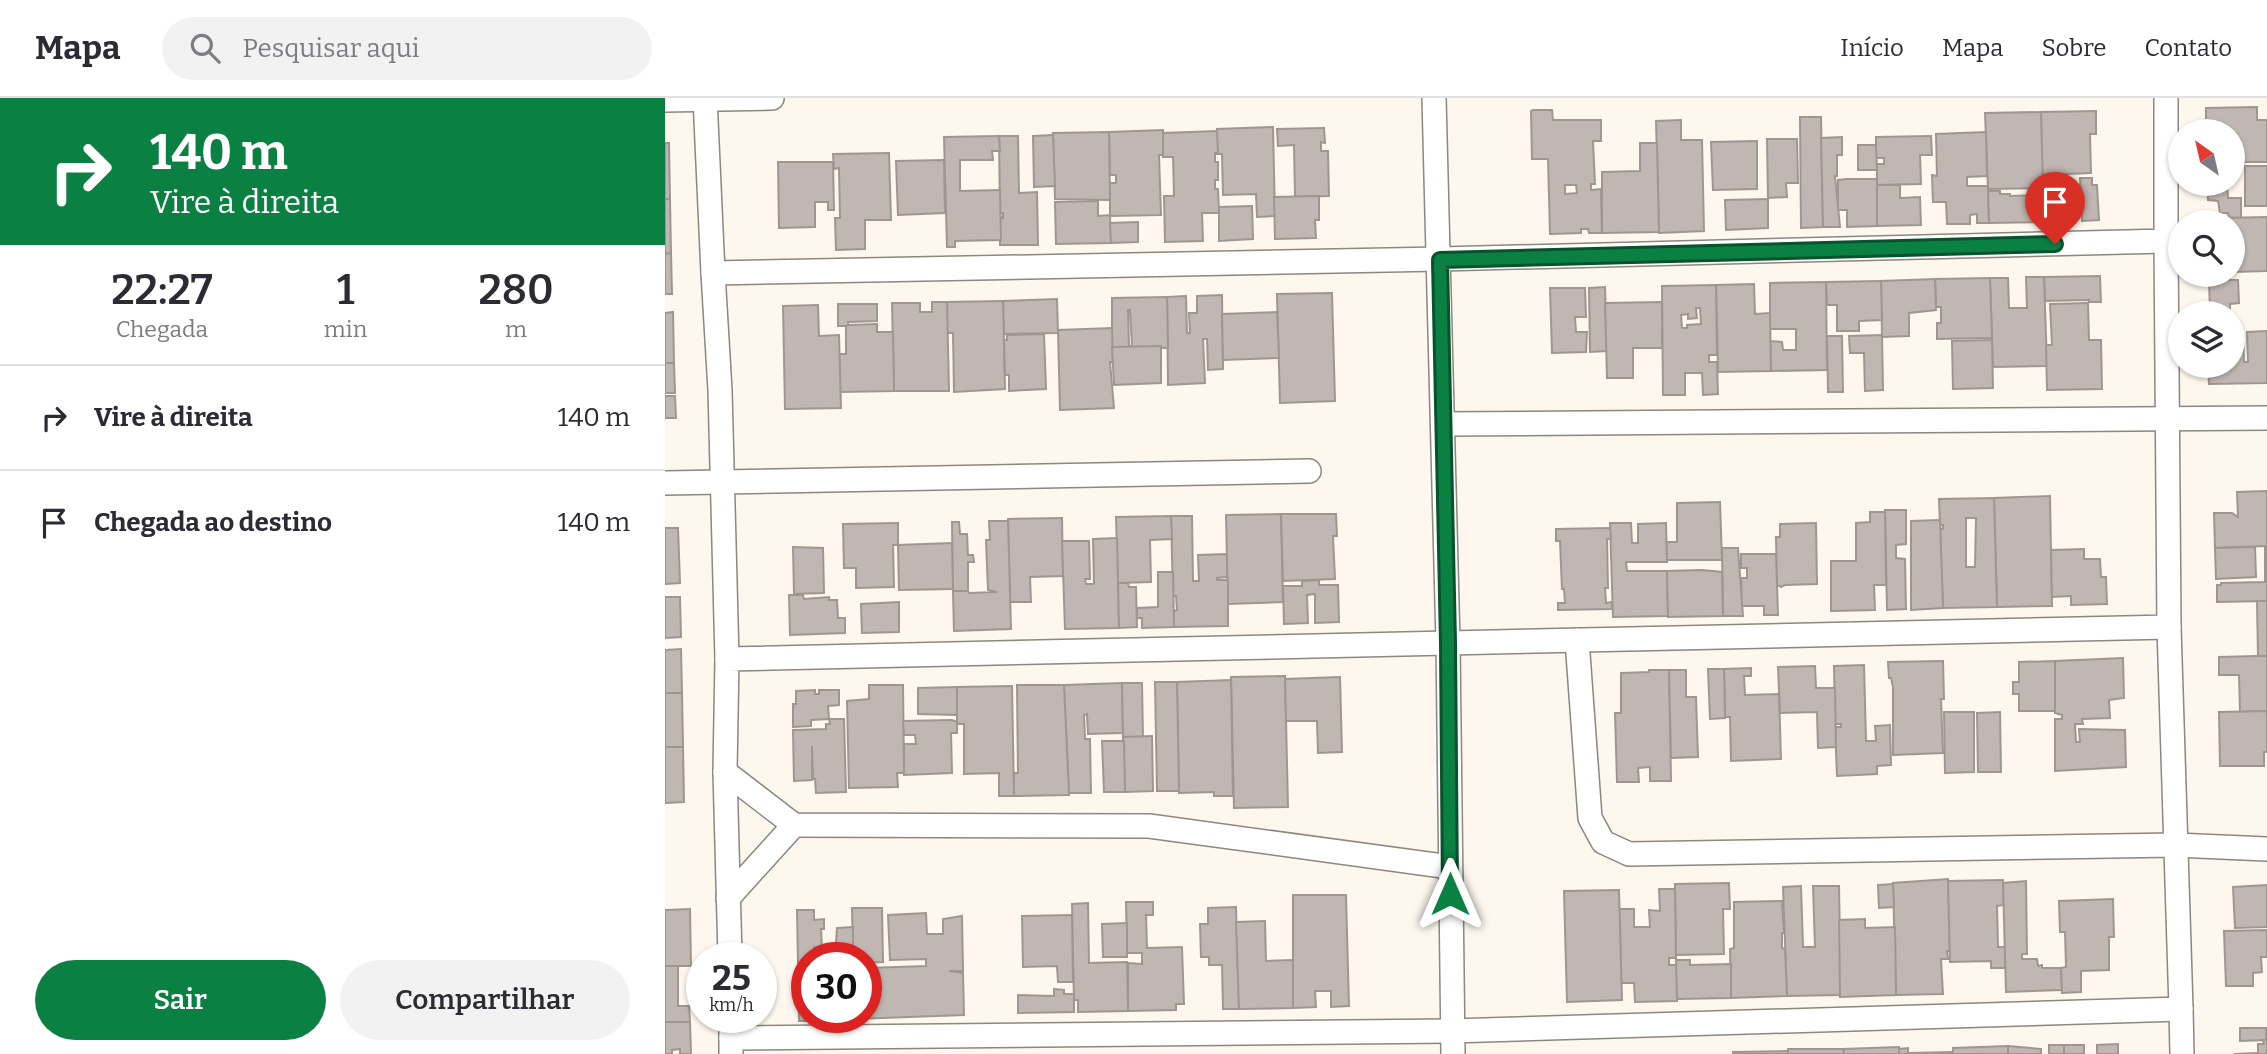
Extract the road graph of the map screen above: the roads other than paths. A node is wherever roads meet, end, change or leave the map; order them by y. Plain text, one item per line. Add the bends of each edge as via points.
1 (772, 98) edge
2 (1434, 98) edge
3 (2166, 98) edge
4 (705, 99) edge
5 (665, 100) edge
6 (2166, 241) junction
7 (1440, 260) junction
8 (713, 273) junction
9 (2267, 418) edge
10 (2169, 420) junction
11 (1444, 424) junction
12 (1309, 471) dead end
13 (665, 483) edge
14 (722, 483) junction
15 (2169, 627) junction
16 (1577, 640) junction
17 (1448, 643) junction
18 (727, 659) junction
19 (725, 772) junction
20 (794, 825) junction
21 (2175, 845) junction
22 (2267, 849) edge
23 (1450, 867) junction
24 (729, 898) junction
25 (730, 942) edge
26 (2181, 1009) junction
27 (1451, 1031) junction
28 (731, 1036) edge
29 (1453, 1054) edge
30 (2182, 1054) edge

1 - 4 street
2 - 7 street
3 - 6 street
4 - 5 street
4 - 8 street
6 - 7 street
6 - 10 street
7 - 8 street
7 - 11 street
8 - 14 street
9 - 10 street
10 - 11 street
10 - 15 street
11 - 17 street
12 - 14 street
13 - 14 street
14 - 18 street
15 - 16 street
15 - 21 street
16 - 17 street
16 - 21 street via 1590,818 1603,842 1629,854
17 - 18 street
17 - 23 street
18 - 19 street
19 - 20 street
19 - 24 street
20 - 23 street via 1149,826
20 - 24 street
21 - 22 street
21 - 26 street
23 - 27 street
24 - 25 street
26 - 27 street
26 - 30 street
27 - 28 street
27 - 29 street

